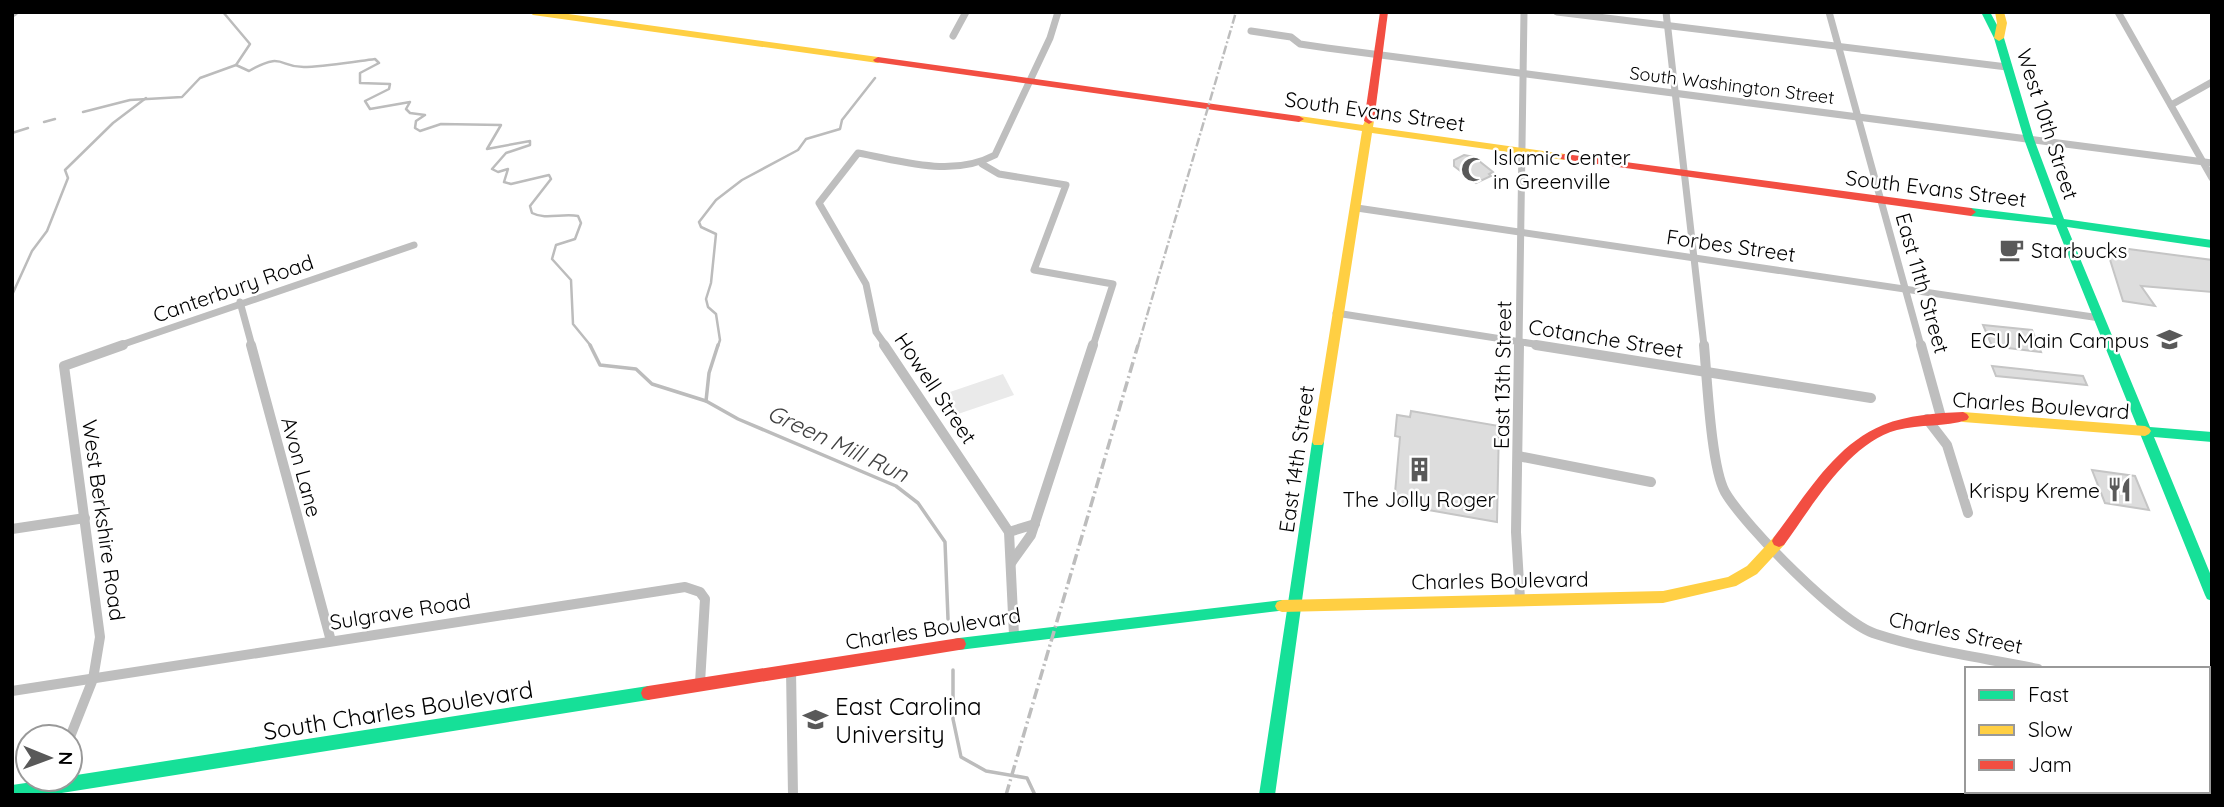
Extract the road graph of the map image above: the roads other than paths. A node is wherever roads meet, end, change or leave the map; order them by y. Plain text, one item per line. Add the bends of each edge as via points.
1 (533, 12) edge
2 (966, 12) edge
3 (1058, 12) edge
4 (1384, 12) edge
5 (1524, 12) edge
6 (1557, 12) edge
7 (1666, 12) edge
8 (1829, 12) edge
9 (1985, 12) edge
10 (1999, 12) edge
11 (2118, 12) edge
12 (1667, 26) junction
13 (1251, 31) dead end
14 (953, 36) dead end
15 (1999, 37) junction
16 (1838, 47) junction
17 (1378, 55) junction
18 (2007, 67) junction
19 (1523, 74) junction
20 (1030, 82) junction
21 (2212, 82) edge
22 (1676, 93) junction
23 (2171, 105) junction
24 (1857, 117) junction
25 (1367, 129) junction
26 (2029, 139) junction
27 (1523, 151) junction
28 (2203, 161) junction
29 (2212, 163) edge
30 (982, 164) junction
31 (1685, 174) junction
32 (2212, 178) edge
33 (1880, 201) junction
34 (1357, 208) junction
35 (2060, 222) junction
36 (1522, 232) junction
37 (2212, 244) edge
38 (415, 245) dead end
39 (1695, 258) junction
40 (1905, 289) junction
41 (240, 302) junction
42 (1336, 313) junction
43 (2100, 318) junction
44 (1520, 343) junction
45 (64, 366) joint
46 (1708, 374) junction
47 (1871, 398) dead end
48 (1941, 417) junction
49 (1927, 419) junction
50 (2145, 431) junction
51 (2212, 437) edge
52 (1518, 456) junction
53 (1651, 482) dead end
54 (1968, 513) dead end
55 (85, 519) junction
56 (1034, 524) junction
57 (12, 529) edge
58 (1009, 532) junction
59 (1773, 549) junction
60 (1011, 563) junction
61 (2212, 594) edge
62 (1520, 599) junction
63 (1295, 605) junction
64 (1014, 635) junction
65 (331, 641) junction
66 (2009, 666) edge
67 (791, 670) junction
68 (93, 679) junction
69 (700, 683) junction
70 (12, 691) edge
71 (76, 723) edge
72 (84, 778) edge
73 (793, 795) edge
74 (1267, 795) edge

1 - 20 main road, South Evans Street
2 - 14 street
3 - 20 street
4 - 17 main road, East 14th Street
5 - 19 street, East 13th Street
6 - 12 street
7 - 12 street, Charles Street
8 - 16 street, East 11th Street
9 - 15 main road, West 10th Street
10 - 15 main road, West 10th Street
11 - 23 street
12 - 16 street
12 - 22 street, Charles Street
13 - 17 street, South Washington Street via 1291,37 1300,44
15 - 18 main road, West 10th Street
16 - 18 street
16 - 24 street, East 11th Street
17 - 19 street, South Washington Street
17 - 25 main road, East 14th Street
18 - 26 main road, West 10th Street
19 - 22 street, South Washington Street
19 - 27 street, East 13th Street
20 - 25 main road, South Evans Street
20 - 30 street via 995,155
21 - 23 street
22 - 24 street, South Washington Street
22 - 31 street, Charles Street
23 - 28 street
24 - 26 street, South Washington Street
24 - 33 street, East 11th Street
25 - 27 main road, South Evans Street
25 - 34 main road, East 14th Street
26 - 28 street, South Washington Street
26 - 35 main road, West 10th Street
27 - 31 main road, South Evans Street
27 - 36 street, East 13th Street
28 - 29 street, South Washington Street
28 - 32 street
30 - 56 street, Howell Street via 999,174 1066,185 1034,270 1113,284
30 - 58 street, Howell Street via 958,168 858,153 819,203 866,284 876,332
31 - 33 main road, South Evans Street
31 - 39 street, Charles Street
33 - 35 main road, South Evans Street
33 - 40 street, East 11th Street
34 - 36 street, Forbes Street
34 - 42 main road, East 14th Street
35 - 37 main road, South Evans Street
35 - 43 main road, West 10th Street
36 - 39 street, Forbes Street
36 - 44 street, East 13th Street
38 - 41 street, Canterbury Road
39 - 40 street, Forbes Street
39 - 46 street, Charles Street
40 - 43 street, Forbes Street
40 - 48 street, East 11th Street
41 - 45 street, Canterbury Road
41 - 65 street, Avon Lane
42 - 44 street, Cotanche Street
42 - 63 main road, East 14th Street
43 - 50 main road, West 10th Street
44 - 46 street, Cotanche Street
44 - 52 street, East 13th Street
45 - 55 street, West Berkshire Road
46 - 47 street, Cotanche Street
46 - 59 street, Charles Street via 1717,464 1725,492
48 - 49 main road, Charles Boulevard
48 - 50 main road, Charles Boulevard
49 - 54 street via 1948,445
49 - 59 main road, Charles Boulevard via 1885,429 1849,452
50 - 51 main road
50 - 61 main road, West 10th Street
52 - 53 street
52 - 62 street, East 13th Street
55 - 57 street
55 - 68 street, West Berkshire Road via 100,637
56 - 58 street
56 - 60 street, Howell Street
58 - 60 street, Howell Street
59 - 62 main road, Charles Boulevard via 1752,570 1731,582 1663,597
59 - 66 street, Charles Street via 1843,617 1874,634
60 - 64 street, Howell Street
62 - 63 main road, Charles Boulevard
63 - 64 main road, Charles Boulevard
63 - 74 main road, East 14th Street
64 - 67 main road, Charles Boulevard
65 - 68 street, Sulgrave Road
65 - 69 street, Sulgrave Road via 685,587 705,599
67 - 69 main road, South Charles Boulevard
67 - 73 street
68 - 70 street, Sulgrave Road
68 - 71 street, West Berkshire Road
69 - 72 main road, South Charles Boulevard

